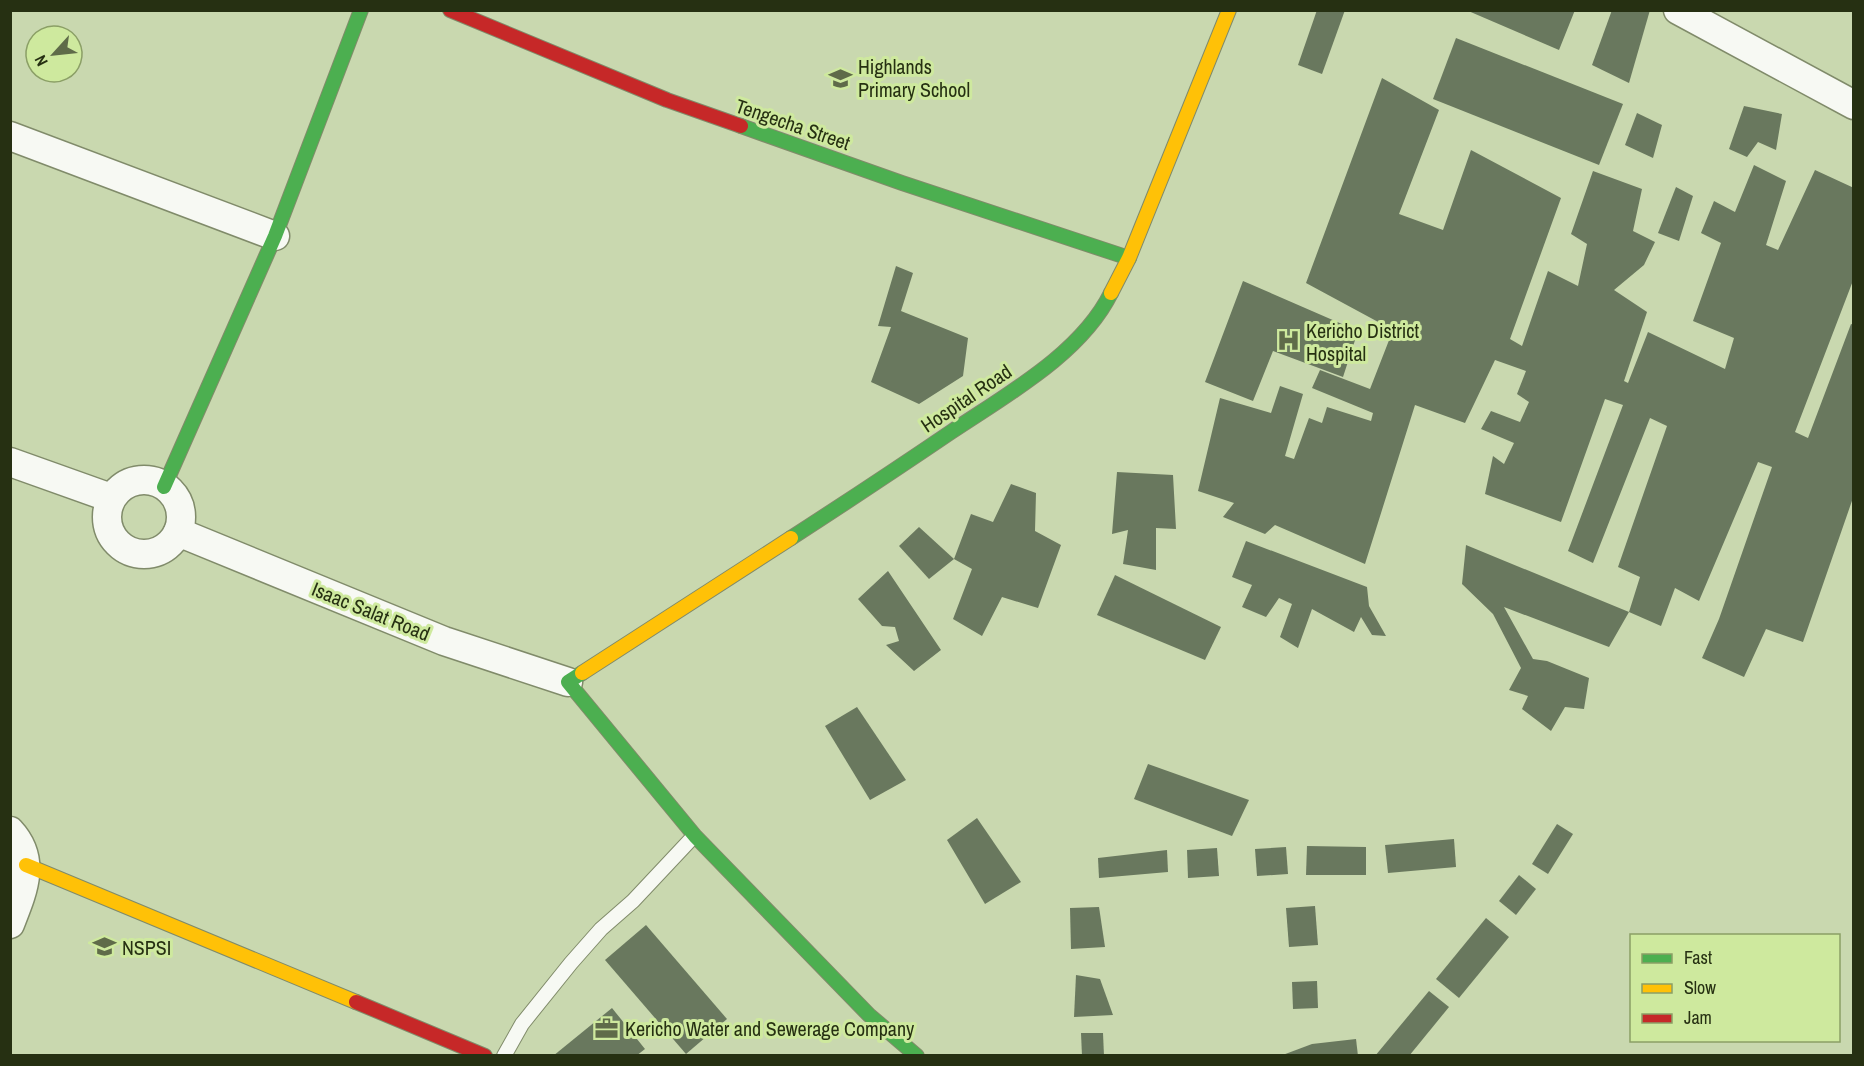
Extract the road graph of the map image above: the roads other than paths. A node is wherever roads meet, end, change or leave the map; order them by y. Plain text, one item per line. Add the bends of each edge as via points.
1 (361, 10) edge
2 (450, 10) edge
3 (1229, 10) edge
4 (1678, 10) edge
5 (1854, 105) edge
6 (10, 136) edge
7 (275, 236) junction
8 (1129, 258) junction
9 (10, 462) edge
10 (164, 487) junction
11 (111, 498) junction
12 (178, 532) junction
13 (568, 682) junction
14 (10, 831) edge
15 (694, 836) junction
16 (26, 865) junction
17 (10, 924) edge
18 (485, 1056) edge
19 (504, 1056) edge
20 (917, 1056) edge

1 - 7 street
2 - 8 street, Tengecha Street via 667,100
3 - 8 street, Hospital Road
4 - 5 street
6 - 7 street
7 - 10 street
8 - 13 street, Hospital Road via 1102,312 1069,347 1029,380
9 - 11 street
10 - 11 street via 144,480 120,489
10 - 12 street via 174,495 179,507
11 - 12 street via 108,528 124,549 135,554 160,551
12 - 13 street, Isaac Salat Road via 444,641
13 - 15 street
14 - 16 street via 24,849
15 - 19 lane via 559,977 522,1023
15 - 20 street via 869,1015
16 - 17 street via 23,890
16 - 18 street

